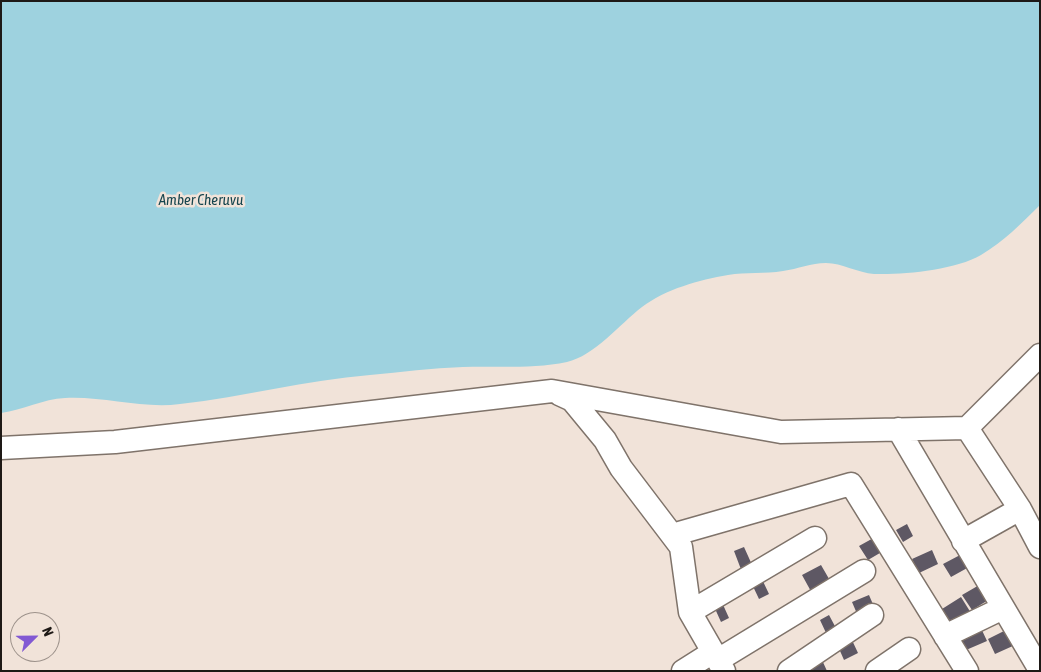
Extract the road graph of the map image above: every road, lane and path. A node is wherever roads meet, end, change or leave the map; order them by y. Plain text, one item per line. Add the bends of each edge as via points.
1 (1040, 355) edge
2 (552, 391) junction
3 (967, 428) junction
4 (898, 429) junction
5 (1, 448) edge
6 (1020, 509) junction
7 (672, 535) junction
8 (815, 538) dead end
9 (963, 541) junction
10 (1040, 547) edge
11 (864, 571) dead end
12 (1003, 608) junction
13 (690, 612) junction
14 (872, 615) dead end
15 (945, 636) junction
16 (909, 649) dead end
17 (718, 661) edge
18 (1040, 670) edge
19 (683, 671) edge
20 (789, 671) edge
21 (877, 671) edge
22 (967, 671) edge

1 - 3 street
2 - 4 street via 781,432
2 - 5 street via 115,442
2 - 7 street via 572,400
3 - 4 street
3 - 6 street
4 - 9 street
6 - 9 street
6 - 10 street
7 - 13 street via 681,547
7 - 15 street via 851,484
8 - 13 street
9 - 12 street
11 - 17 street
12 - 15 street
12 - 18 street
13 - 17 street
14 - 20 street
15 - 22 street
16 - 21 street
17 - 19 street

